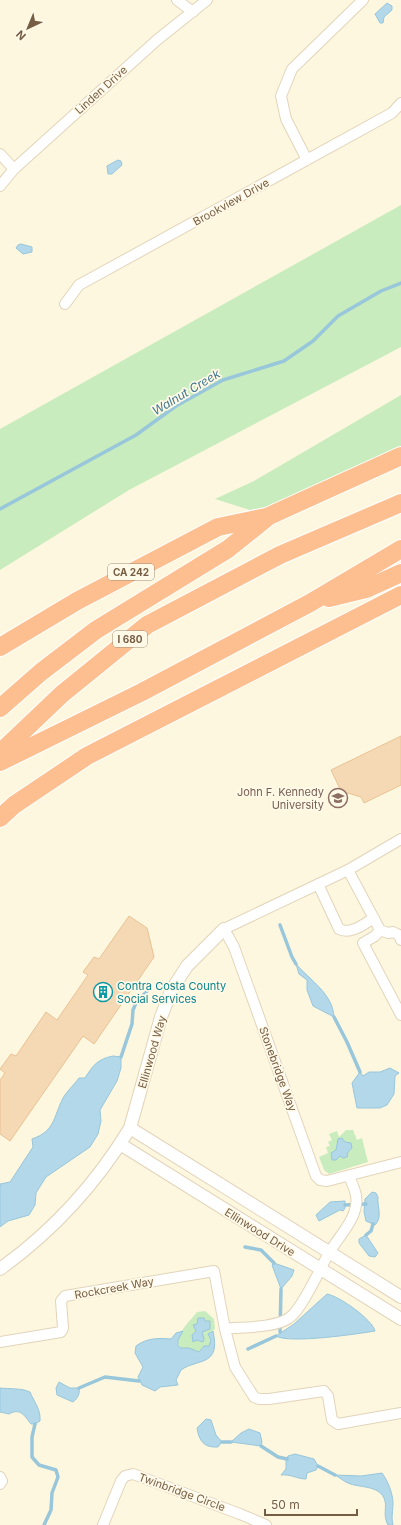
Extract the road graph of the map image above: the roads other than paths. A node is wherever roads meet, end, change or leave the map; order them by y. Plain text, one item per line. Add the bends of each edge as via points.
1 (177, 0) edge
2 (207, 0) edge
3 (363, 0) edge
4 (193, 12) junction
5 (401, 104) edge
6 (0, 154) edge
7 (307, 160) junction
8 (14, 169) junction
9 (0, 186) edge
10 (65, 304) dead end
11 (401, 456) edge
12 (401, 502) edge
13 (269, 516) junction
14 (401, 549) edge
15 (401, 573) edge
16 (401, 595) edge
17 (310, 603) junction
18 (0, 647) edge
19 (0, 708) edge
20 (0, 753) edge
21 (0, 762) edge
22 (0, 818) edge
23 (401, 839) edge
24 (348, 870) junction
25 (318, 884) junction
26 (374, 918) junction
27 (224, 929) junction
28 (380, 930) junction
29 (401, 940) edge
30 (401, 1015) edge
31 (130, 1128) junction
32 (120, 1144) junction
33 (401, 1162) edge
34 (350, 1176) junction
35 (329, 1253) junction
36 (0, 1269) edge
37 (320, 1270) junction
38 (401, 1297) edge
39 (401, 1319) edge
40 (225, 1329) junction
41 (0, 1342) edge
42 (401, 1413) edge
43 (0, 1477) edge
44 (0, 1484) edge
45 (103, 1525) edge
46 (266, 1525) edge

1 - 4 street
2 - 4 street, Linden Drive
3 - 7 street via 292,69 281,96 286,120
4 - 8 street, Linden Drive via 156,40
5 - 7 street, Brookview Drive via 392,113
6 - 8 street
7 - 10 street, Brookview Drive via 79,285
8 - 9 street, Linden Drive
11 - 13 highway, I 680
12 - 20 highway, I 680 via 280,555 147,625 62,694
13 - 18 highway, CA 242 via 218,527 77,601
13 - 19 highway, I 680 via 228,549 96,630 41,672
14 - 17 highway
15 - 17 highway via 366,589
16 - 22 highway via 87,756 14,805
17 - 21 highway via 142,692
23 - 24 street, Ellinwood Way
24 - 25 street, Ellinwood Way
24 - 26 street
25 - 26 street via 339,929 344,932 350,931
25 - 27 street, Ellinwood Way
26 - 28 street
27 - 31 street, Ellinwood Way via 187,966 171,991 161,1017
27 - 34 street, Stonebridge Way via 234,947 316,1176 326,1181
28 - 29 street via 393,932 399,935
28 - 30 street via 375,936 363,942
31 - 32 street, Ellinwood Way
31 - 35 street, Ellinwood Drive
32 - 36 street, Ellinwood Way via 98,1176 64,1215
32 - 37 street, Ellinwood Drive
33 - 34 street, Stonebridge Way
34 - 35 street via 357,1196 356,1207
35 - 37 street
35 - 38 street, Ellinwood Drive
37 - 39 street, Ellinwood Drive
37 - 40 street via 306,1296 289,1318 276,1324
40 - 41 street, Rockcreek Way via 214,1271 65,1296 61,1301 61,1332
40 - 42 street via 235,1367 254,1397 259,1399 324,1390 328,1396 332,1420 338,1424
43 - 44 street
45 - 46 street, Twinbridge Circle via 121,1481 125,1476 132,1474

